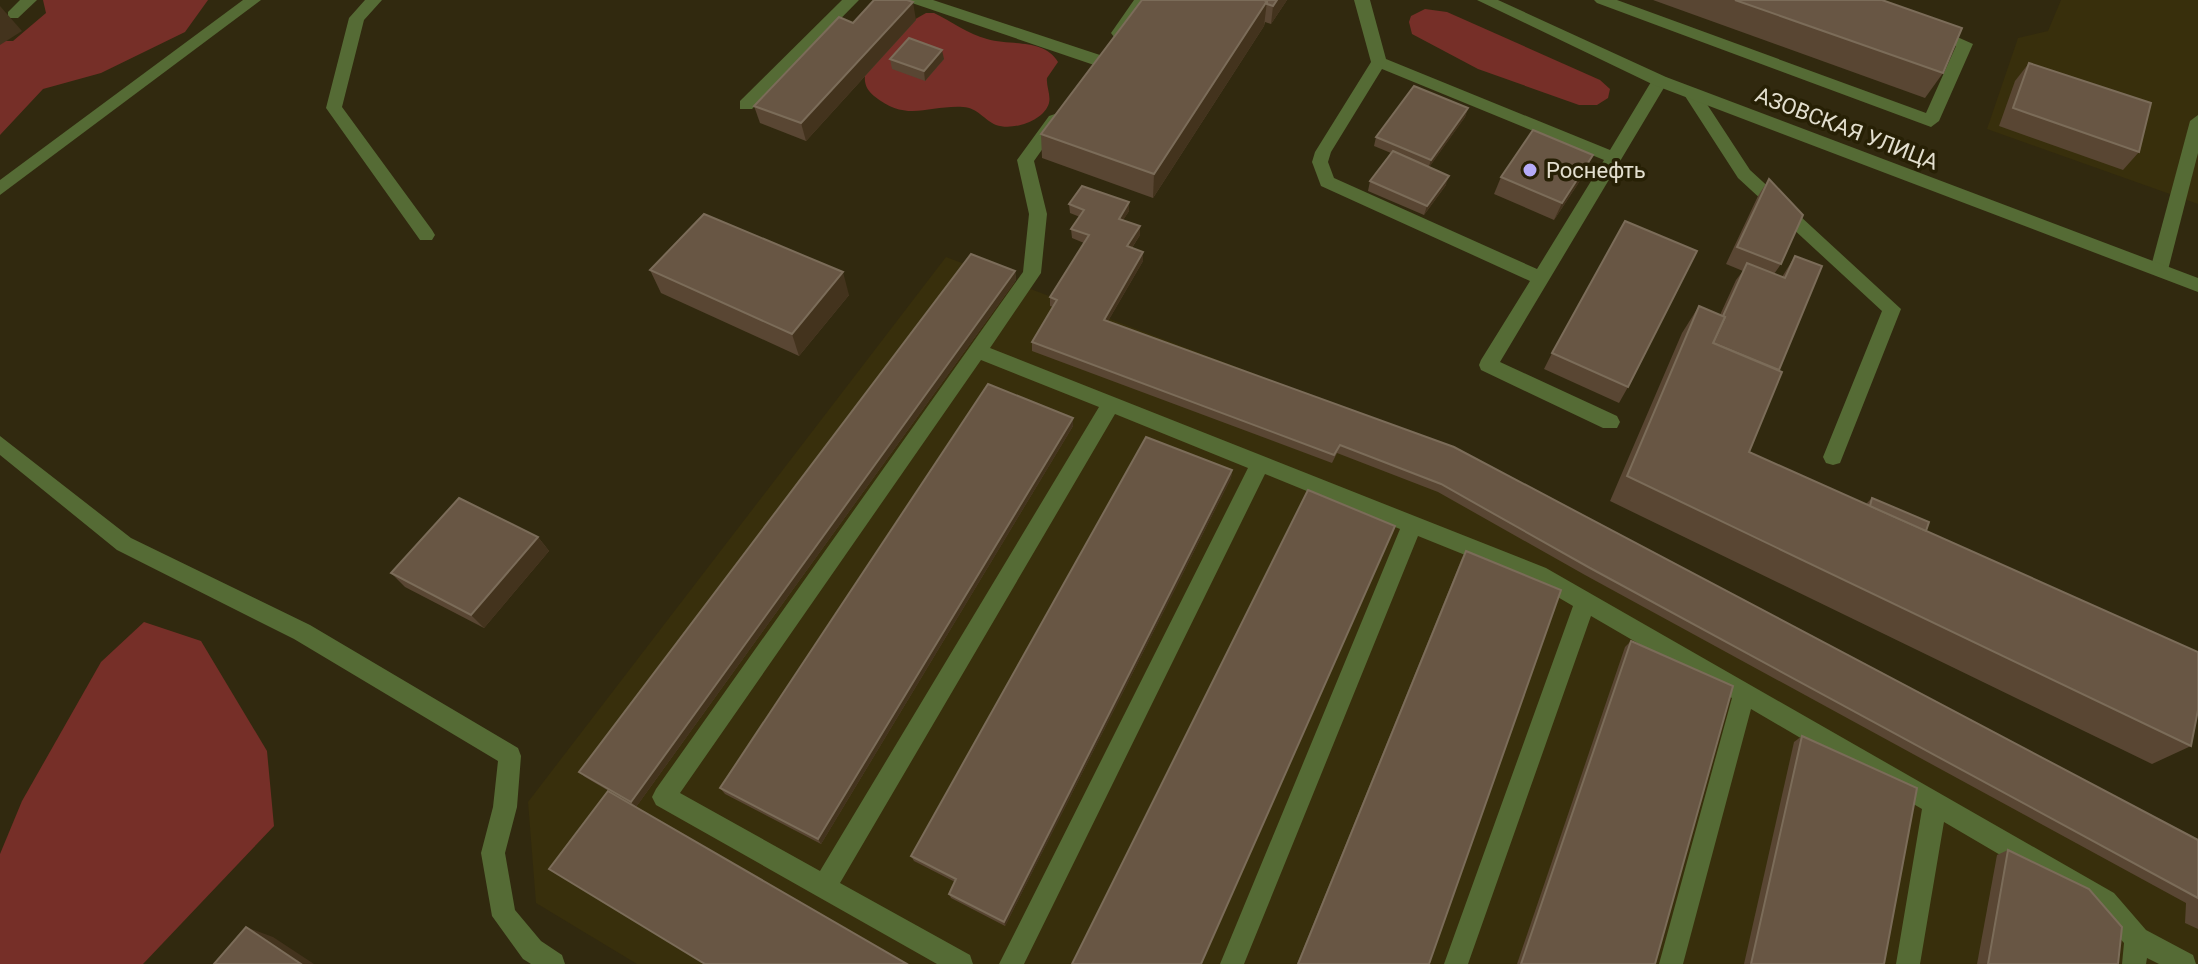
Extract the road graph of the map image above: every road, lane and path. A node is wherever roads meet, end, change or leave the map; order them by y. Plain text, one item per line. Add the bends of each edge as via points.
1 (29, 0) edge
2 (374, 0) edge
3 (851, 0) edge
4 (917, 0) edge
5 (1142, 0) edge
6 (1362, 0) edge
7 (1485, 0) edge
8 (1602, 0) edge
9 (248, 1) edge
10 (13, 15) dead end
11 (1922, 29) edge
12 (1379, 62) junction
13 (1660, 81) junction
14 (1691, 93) junction
15 (746, 105) dead end
16 (1063, 111) edge
17 (2198, 121) edge
18 (1614, 158) junction
19 (0, 189) edge
20 (426, 235) dead end
21 (2159, 270) junction
22 (1541, 278) junction
23 (2198, 285) edge
24 (978, 351) junction
25 (1111, 404) junction
26 (1610, 422) dead end
27 (0, 444) edge
28 (1833, 457) dead end
29 (1260, 464) junction
30 (1412, 525) junction
31 (1585, 602) junction
32 (1744, 693) junction
33 (1935, 804) junction
34 (824, 887) junction
35 (2136, 952) edge
36 (553, 964) edge
37 (961, 964) edge
38 (1011, 964) edge
39 (1232, 964) edge
40 (1456, 964) edge
41 (1671, 964) edge
42 (1908, 964) edge
43 (2184, 964) edge

1 - 10 street
2 - 20 street via 357,18 334,108
3 - 15 street
4 - 5 street via 1095,67
6 - 12 street
7 - 13 street, АЗОВСКАЯ УЛИЦА
8 - 11 street via 1931,121 1965,44
9 - 19 street
12 - 18 street
12 - 22 street via 1323,152 1320,162 1327,182
13 - 14 street, АЗОВСКАЯ УЛИЦА
13 - 18 street
14 - 21 street, АЗОВСКАЯ УЛИЦА
14 - 28 street via 1744,174 1892,309
16 - 24 street via 1025,160 1038,214 1032,273
17 - 21 street
18 - 22 street
21 - 23 street, АЗОВСКАЯ УЛИЦА
22 - 26 street via 1488,365
24 - 25 street
24 - 34 street via 664,797
25 - 29 street
25 - 34 street
27 - 36 street via 124,544 302,632 510,756 493,853 504,916 532,950
29 - 30 street
29 - 38 street
30 - 31 street via 1539,575
30 - 39 street
31 - 32 street
31 - 40 street
32 - 33 street
32 - 41 street
33 - 35 street via 2105,902
33 - 42 street
34 - 37 street
35 - 43 street

